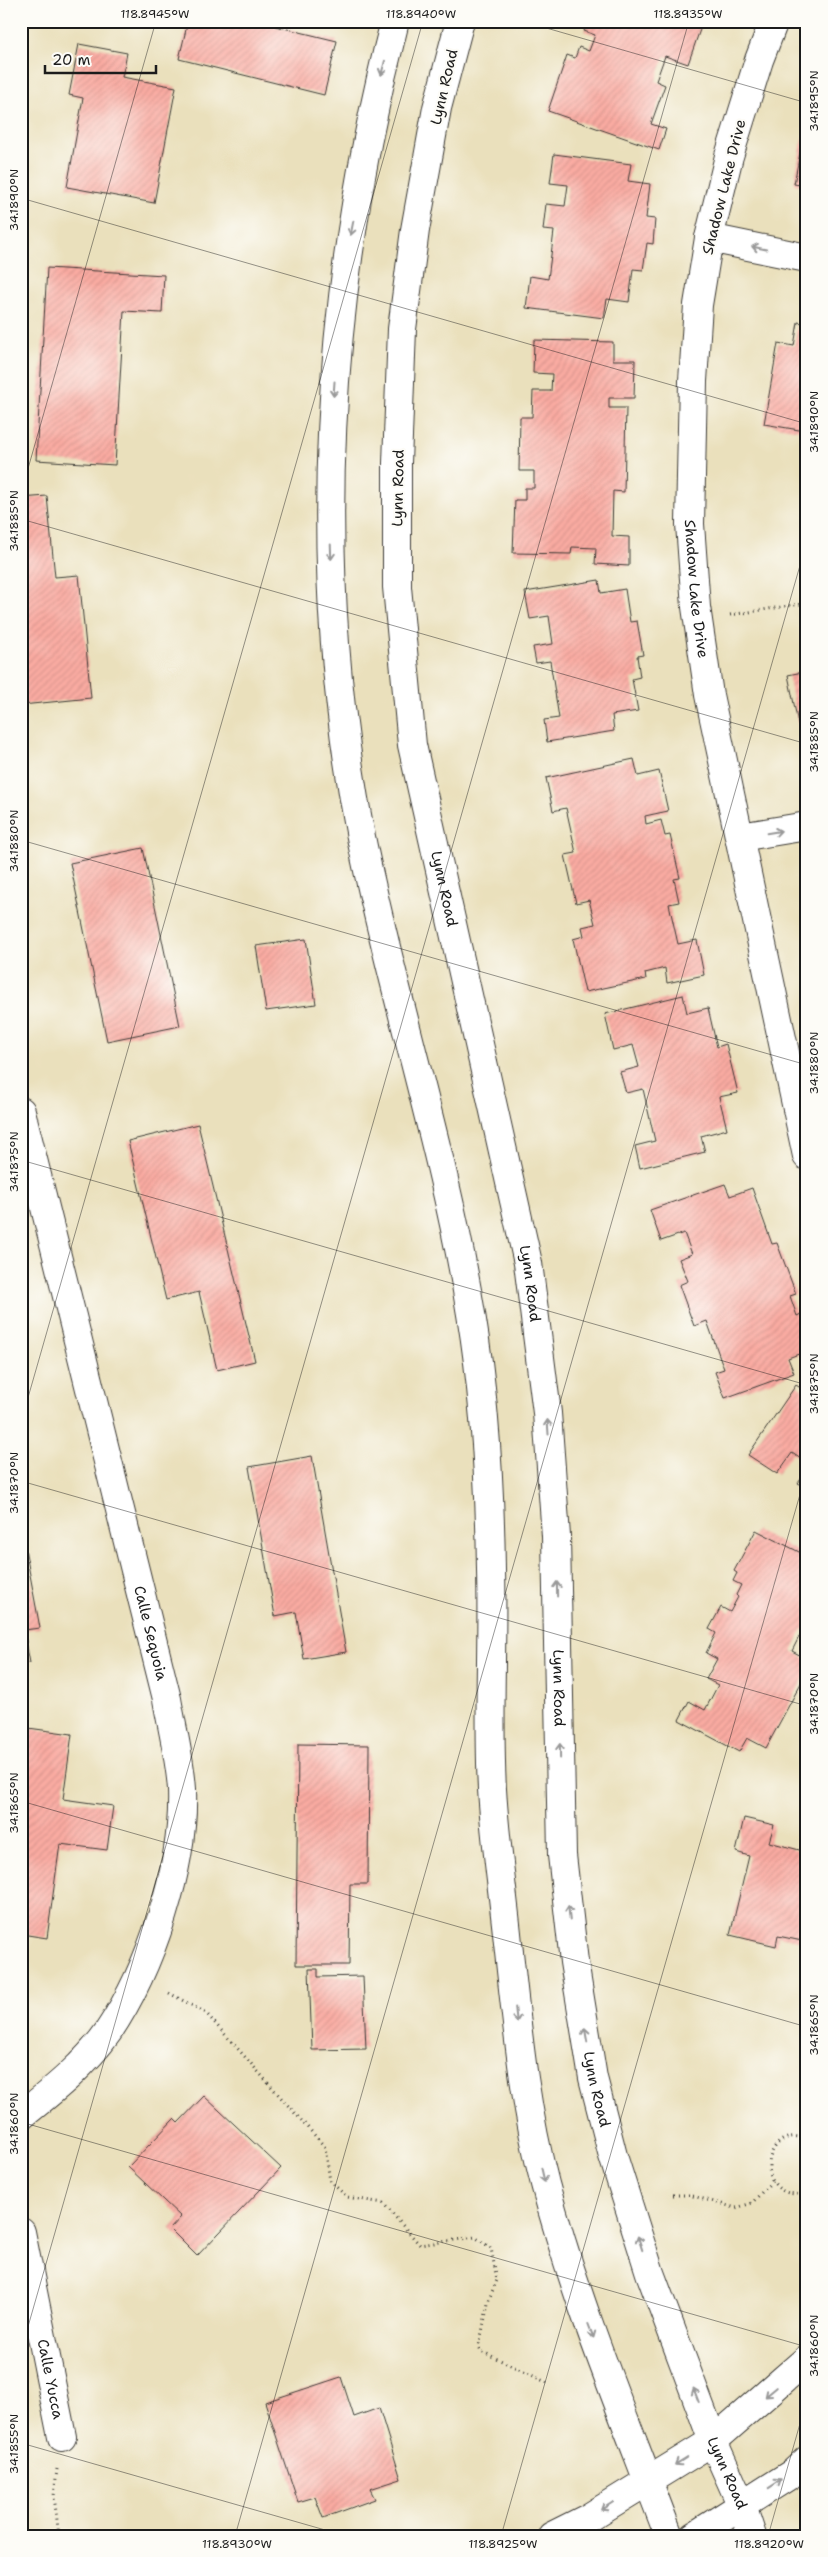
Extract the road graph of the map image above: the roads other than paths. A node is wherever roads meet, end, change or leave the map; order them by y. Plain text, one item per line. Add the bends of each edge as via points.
1 (395, 21) edge
2 (460, 21) edge
3 (774, 21) edge
4 (709, 238) junction
5 (807, 258) edge
6 (807, 826) edge
7 (740, 837) junction
8 (21, 1111) edge
9 (807, 1156) edge
10 (21, 2116) edge
11 (21, 2232) edge
12 (807, 2359) edge
13 (62, 2437) dead end
14 (713, 2441) junction
15 (807, 2460) edge
16 (648, 2481) junction
17 (742, 2506) junction
18 (552, 2536) edge
19 (669, 2536) edge
20 (694, 2536) edge
21 (752, 2536) edge

1 -> 16 main road via 380,78 349,242 335,374 329,494 342,715 361,836 446,1191 472,1316 486,1443 491,1559 492,1787 516,2019 530,2119 545,2184 582,2309
14 -> 2 main road, Lynn Road via 650,2273 613,2156 594,2078 574,1962 562,1855 556,1536 547,1413 528,1263 412,744 397,587 402,329 430,146
3 - 4 main road, Shadow Lake Drive via 729,156
5 -> 4 main road
4 - 7 main road, Shadow Lake Drive via 698,305 690,524 698,619
7 -> 6 main road
7 - 9 main road, Shadow Lake Drive
8 - 10 main road, Calle Sequoia via 167,1699 182,1788 177,1853 163,1914 140,1977 107,2033 64,2082
11 - 13 main road, Calle Yucca
12 -> 14 main road
14 -> 16 main road
14 - 17 main road, Lynn Road
17 -> 15 main road via 793,2473
16 -> 18 main road
16 - 19 main road
17 - 20 main road
17 - 21 main road, Lynn Road

